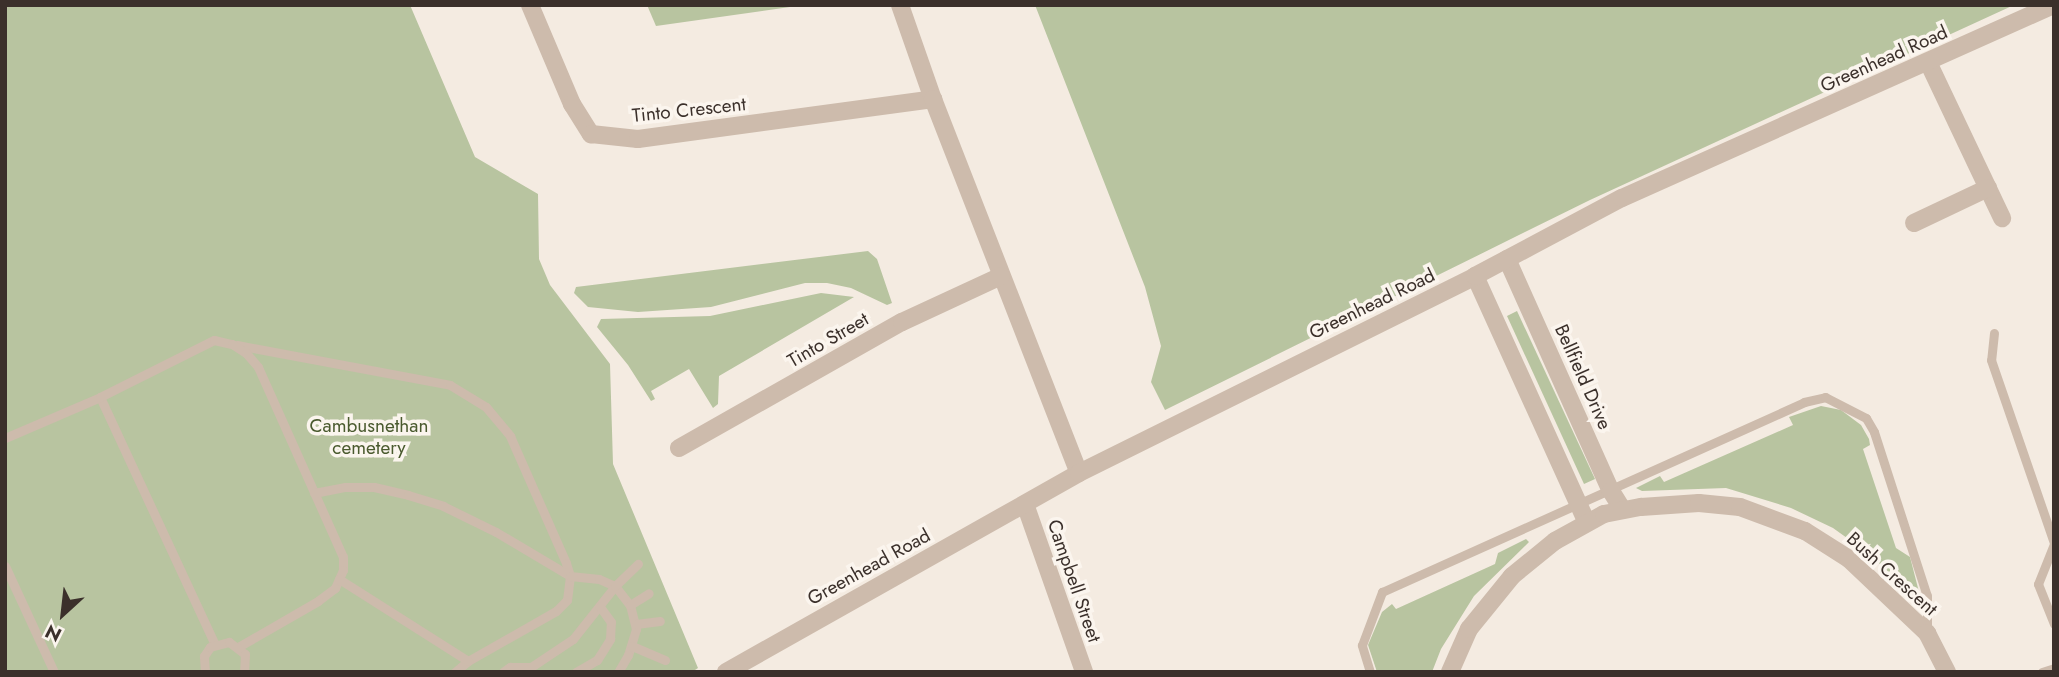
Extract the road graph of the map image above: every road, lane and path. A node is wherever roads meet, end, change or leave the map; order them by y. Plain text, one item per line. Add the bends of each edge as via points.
1 (530, 5) edge
2 (900, 5) edge
3 (2053, 5) edge
4 (1928, 62) junction
5 (933, 99) junction
6 (1988, 188) junction
7 (2002, 218) dead end
8 (1914, 223) dead end
9 (1507, 259) junction
10 (1001, 276) junction
11 (1475, 276) junction
12 (1994, 333) dead end
13 (232, 344) junction
14 (100, 397) junction
15 (5, 438) edge
16 (679, 448) dead end
17 (1079, 473) junction
18 (1611, 491) junction
19 (314, 493) junction
20 (1580, 502) junction
21 (1025, 504) junction
22 (1623, 510) junction
23 (1586, 521) junction
24 (2054, 543) edge
25 (638, 564) dead end
26 (5, 566) edge
27 (570, 576) junction
28 (339, 579) junction
29 (615, 586) junction
30 (649, 593) dead end
31 (630, 605) junction
32 (600, 607) junction
33 (660, 621) dead end
34 (636, 624) junction
35 (2054, 624) edge
36 (1927, 633) junction
37 (215, 645) junction
38 (239, 646) junction
39 (632, 646) junction
40 (665, 660) dead end
41 (468, 661) junction
42 (2054, 668) edge
43 (531, 669) edge
44 (621, 671) edge
45 (1945, 671) edge
46 (54, 672) edge
47 (205, 672) edge
48 (244, 672) edge
49 (455, 672) edge
50 (503, 672) edge
51 (576, 672) edge
52 (726, 672) edge
53 (1084, 672) edge
54 (1370, 672) edge
55 (1450, 672) edge
56 (2042, 672) edge

1 - 5 street, Tinto Crescent via 572,104 591,134 638,139
2 - 5 street
3 - 4 street, Greenhead Road
4 - 6 street
4 - 9 street, Greenhead Road via 1622,198
5 - 10 street
6 - 7 street
6 - 8 street
9 - 11 street, Greenhead Road
9 - 18 street, Bellfield Drive
10 - 16 street, Tinto Street via 902,321
10 - 17 street
11 - 17 street, Greenhead Road
11 - 20 street
12 - 24 lane via 1992,360
13 - 14 lane via 214,340
13 - 19 lane via 258,367
13 - 27 lane via 450,385 469,394 510,436
14 - 15 lane
14 - 37 lane
17 - 21 street, Greenhead Road
18 - 20 lane
18 - 22 street, Bellfield Drive
18 - 36 lane via 1804,402 1825,397 1849,407 1866,418 1874,432 1927,596
19 - 27 lane via 345,486 374,487 443,506
19 - 28 lane via 343,557
20 - 23 street
20 - 54 lane via 1382,592 1362,645
21 - 52 street, Greenhead Road
21 - 53 street, Campbell Street
22 - 23 street, Bush Crescent
22 - 36 street, Bush Crescent via 1699,503 1741,507 1805,531 1849,559
23 - 55 street, Bush Crescent via 1512,576 1469,629
24 - 35 lane via 2038,584
25 - 29 lane
26 - 46 lane
27 - 29 lane
27 - 41 lane via 567,600 556,611
28 - 38 lane via 335,589 318,601
28 - 41 lane
29 - 31 lane
29 - 32 lane
30 - 31 lane
31 - 34 lane
32 - 43 lane via 573,639
32 - 51 lane via 611,622 610,639 597,660
33 - 34 lane
34 - 39 lane
36 - 45 street, Bush Crescent
37 - 38 lane via 229,642
37 - 47 lane via 204,656
38 - 48 lane via 245,654
39 - 40 lane
39 - 44 lane
41 - 49 lane
42 - 56 lane
43 - 50 lane via 510,667

